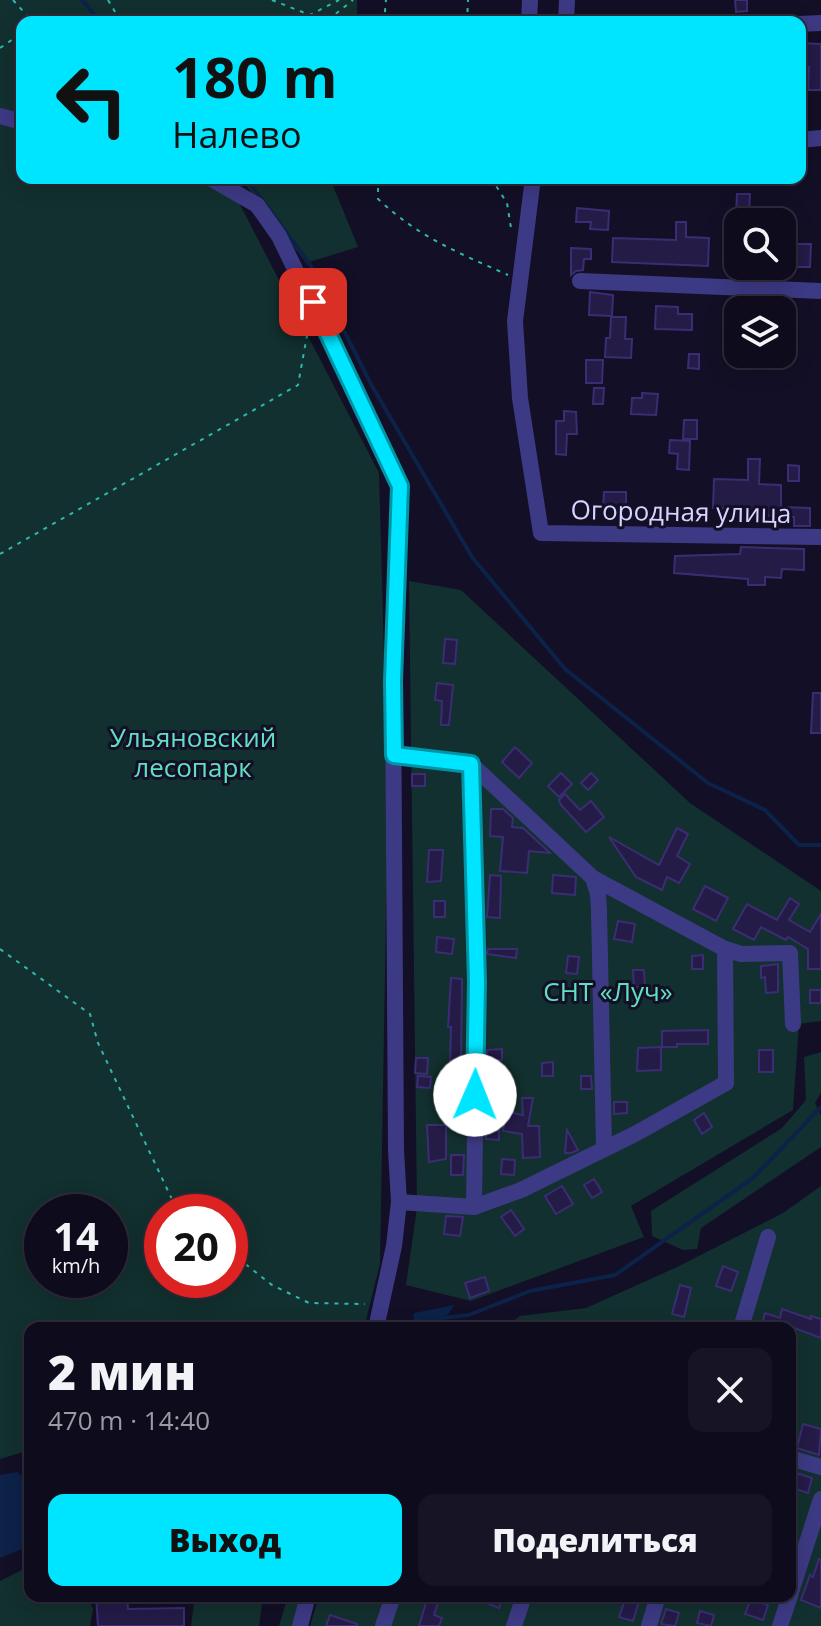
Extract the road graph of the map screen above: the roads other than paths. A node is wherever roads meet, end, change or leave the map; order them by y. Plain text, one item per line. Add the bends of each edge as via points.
1 (220, 184) edge
2 (532, 184) edge
3 (580, 281) dead end
4 (821, 291) edge
5 (821, 537) edge
6 (394, 755) junction
7 (471, 764) junction
8 (593, 878) junction
9 (725, 949) junction
10 (793, 1024) dead end
11 (604, 1147) junction
12 (399, 1202) junction
13 (474, 1207) junction
14 (768, 1237) dead end
15 (378, 1322) edge
16 (743, 1322) edge
17 (796, 1460) edge
18 (821, 1467) edge
19 (821, 1499) edge
20 (796, 1576) edge
21 (306, 1602) edge
22 (391, 1602) edge
23 (522, 1602) edge
24 (656, 1602) edge
25 (788, 1602) edge
26 (300, 1626) edge
27 (383, 1626) edge
28 (514, 1626) edge
29 (649, 1626) edge
30 (780, 1626) edge

1 - 6 street via 257,205 279,236 400,486
2 - 5 street, Огородная улица via 515,321 520,398 541,533
3 - 4 street
6 - 7 street
6 - 12 street
7 - 8 street
7 - 13 street via 477,982
8 - 9 street
8 - 11 street via 599,911
9 - 10 street via 741,954 790,953
9 - 11 street via 726,1083
11 - 13 street via 521,1190
12 - 13 street
12 - 15 street
14 - 16 street
17 - 18 street
19 - 20 street
21 - 26 street
22 - 27 street
23 - 28 street
24 - 29 street
25 - 30 street

